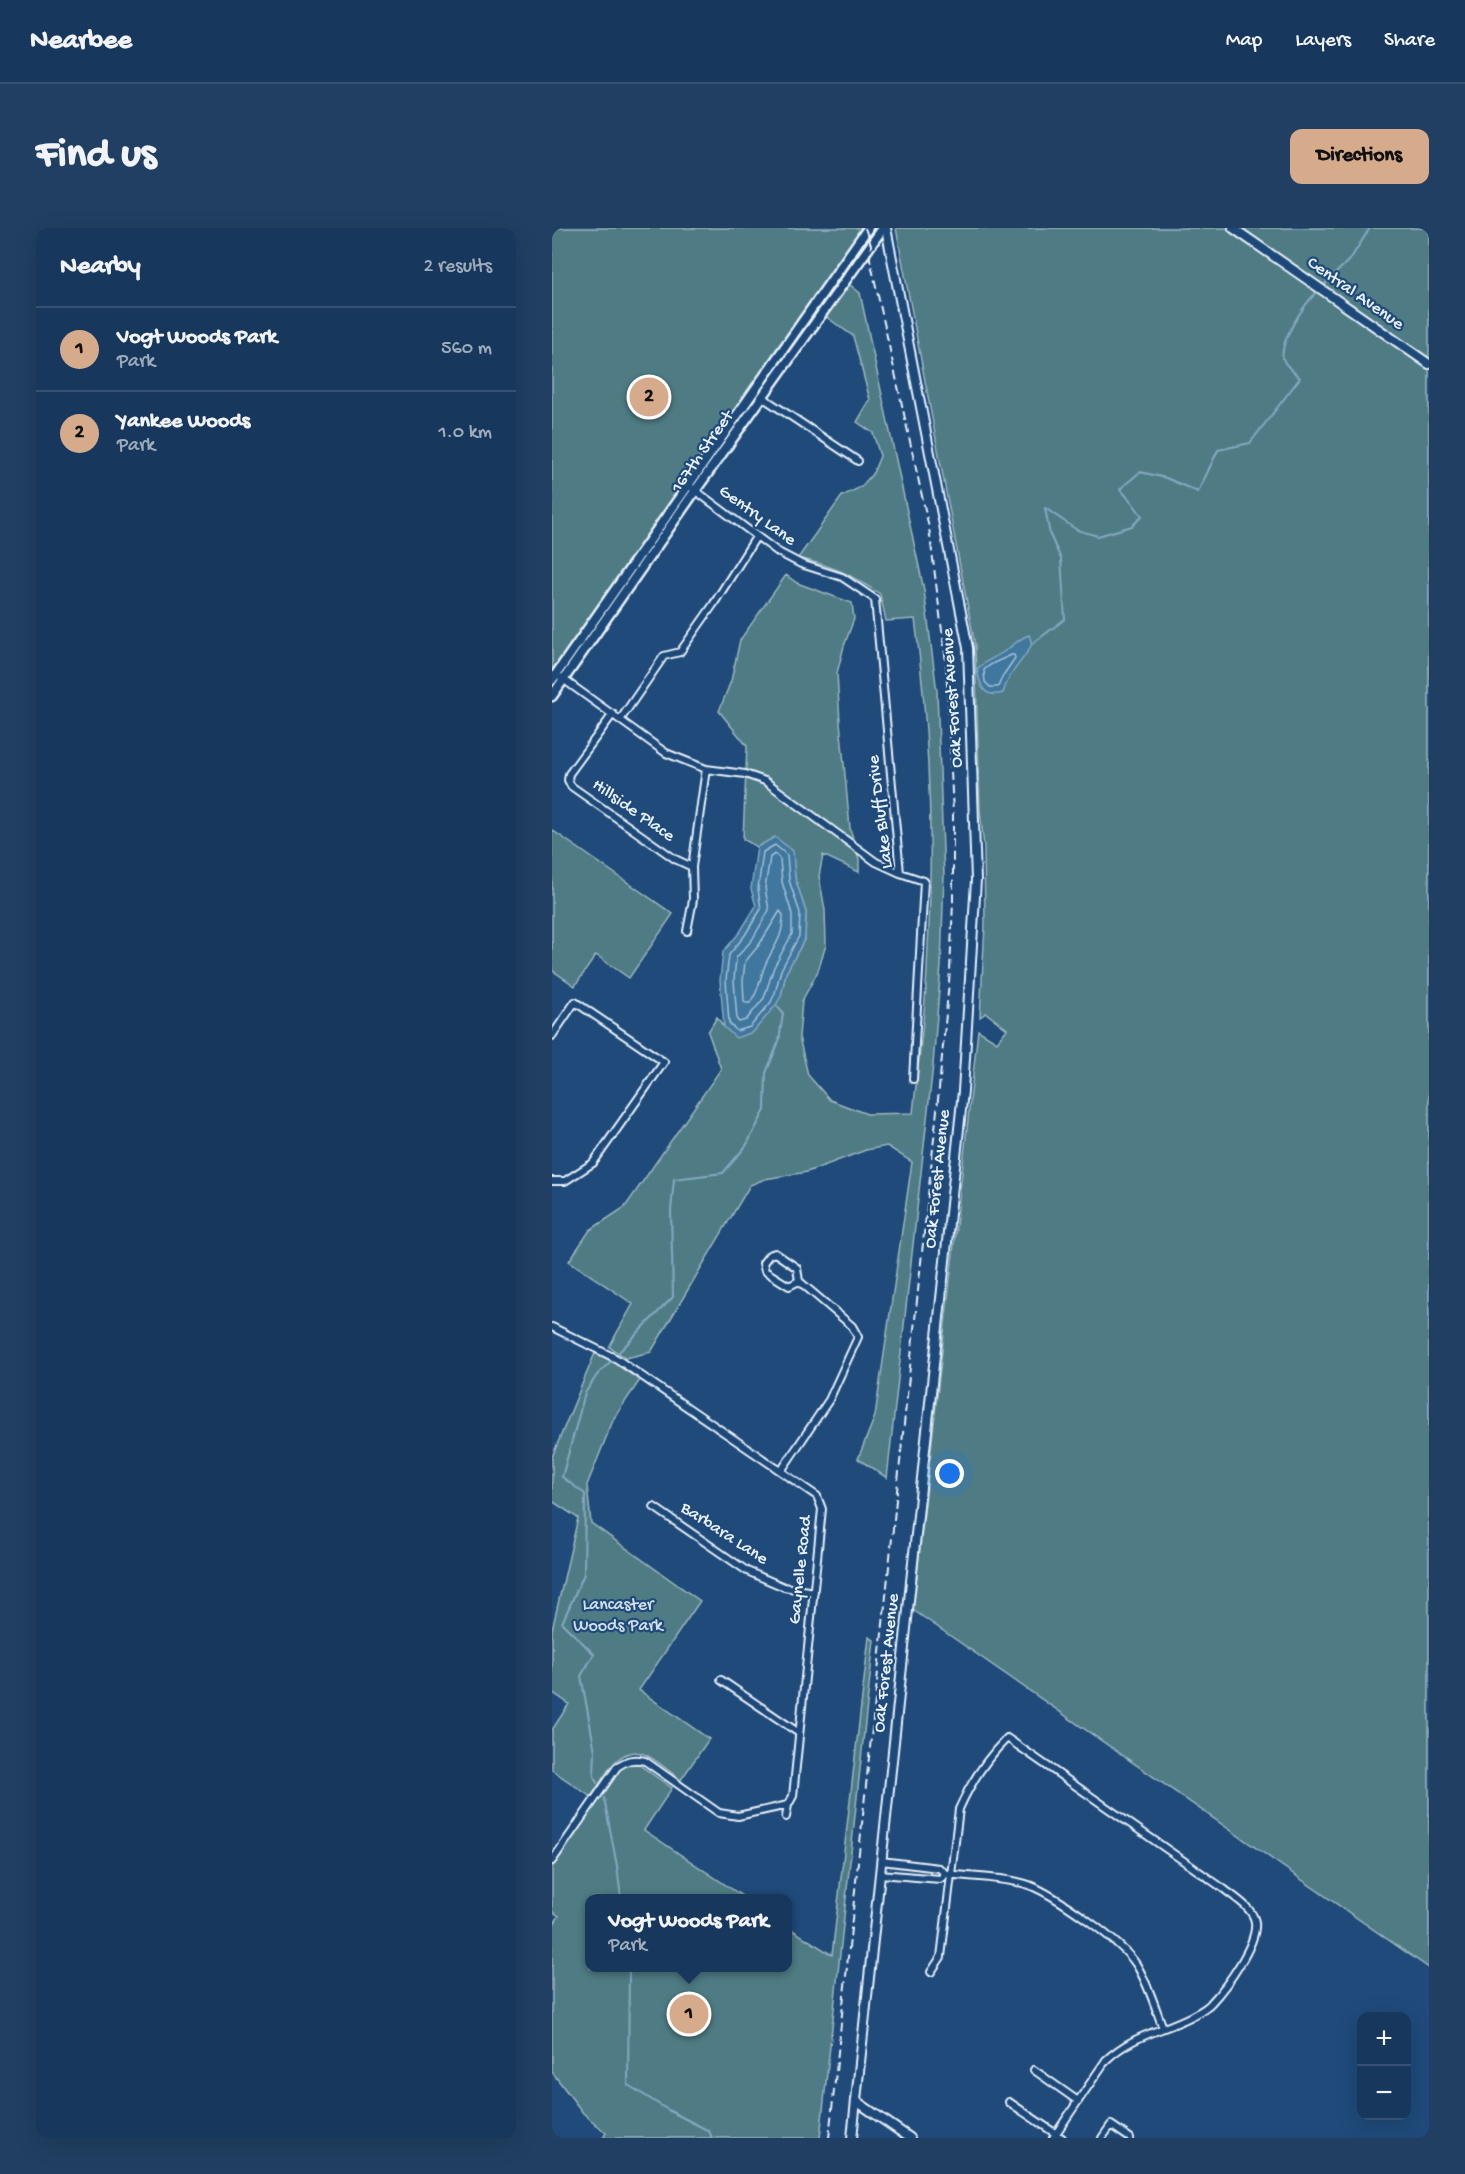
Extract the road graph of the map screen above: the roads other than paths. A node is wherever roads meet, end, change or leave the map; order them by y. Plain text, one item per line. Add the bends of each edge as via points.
1 (868, 228) edge
2 (884, 228) edge
3 (1233, 228) edge
4 (1429, 364) edge
5 (762, 397) junction
6 (858, 460) dead end
7 (687, 485) junction
8 (695, 491) junction
9 (756, 537) junction
10 (875, 599) joint
11 (557, 678) edge
12 (552, 696) edge
13 (613, 714) junction
14 (620, 720) junction
15 (706, 769) junction
16 (692, 867) junction
17 (900, 873) junction
18 (687, 931) dead end
19 (552, 1036) edge
20 (913, 1079) dead end
21 (552, 1181) edge
22 (799, 1281) junction
23 (552, 1327) edge
24 (781, 1471) junction
25 (654, 1506) dead end
26 (814, 1592) junction
27 (721, 1680) dead end
28 (799, 1733) junction
29 (788, 1805) junction
30 (786, 1817) dead end
31 (552, 1861) edge
32 (881, 1861) junction
33 (880, 1874) junction
34 (948, 1874) junction
35 (931, 1972) dead end
36 (1163, 2028) junction
37 (1034, 2070) dead end
38 (856, 2101) junction
39 (1078, 2101) junction
40 (1008, 2102) dead end
41 (1057, 2137) edge
42 (852, 2138) edge
43 (910, 2138) edge
44 (1102, 2138) edge
45 (1130, 2138) edge

1 - 7 main road, 167th Street
2 - 5 main road, 167th Street
2 - 32 street, Oak Forest Avenue via 968,648 977,857 963,1091
3 - 4 street, Central Avenue
5 - 6 street
5 - 8 main road, 167th Street
7 - 8 street, Gentry Lane
7 - 11 main road, 167th Street
8 - 9 street, Gentry Lane
8 - 11 main road, 167th Street
9 - 10 street, Gentry Lane via 790,559 842,577
9 - 14 street via 680,652 664,656
10 - 17 street, Lake Bluff Drive
11 - 12 main road, 167th Street
11 - 13 street
13 - 14 street
13 - 16 street, Hillside Place via 569,774 571,786
14 - 15 street via 666,753
15 - 16 street
15 - 17 street via 765,781 876,861
16 - 18 street via 693,900
17 - 20 street, Lake Bluff Drive via 924,881
19 - 21 street via 575,1002 664,1062 593,1163 565,1182
22 - 22 street via 797,1268 775,1252 763,1263 765,1270 789,1286
22 - 24 street via 852,1326 858,1337 819,1416
23 - 24 street, Gaynelle Road via 617,1359
24 - 26 street, Gaynelle Road via 817,1496 822,1509
25 - 26 street, Barbara Lane via 747,1571 784,1587
26 - 28 street, Gaynelle Road
27 - 28 street
28 - 29 street, Gaynelle Road via 793,1796
29 - 30 street, Gaynelle Road
29 - 31 street via 738,1816 719,1813 645,1761 626,1761 617,1767
32 - 33 street, Oak Forest Avenue
32 - 34 street via 939,1868
33 - 34 street via 940,1879
33 - 38 street, Oak Forest Avenue
34 - 35 street via 940,1957
34 - 36 street via 1027,1885 1046,1893 1115,1940 1137,1965
34 - 36 street via 965,1795 1007,1738 1224,1889 1248,1908 1255,1921 1245,1956 1210,2005
36 - 39 street via 1117,2050
37 - 39 street
38 - 42 street, Oak Forest Avenue
38 - 43 street
39 - 41 street
40 - 41 street
44 - 45 street via 1111,2125

